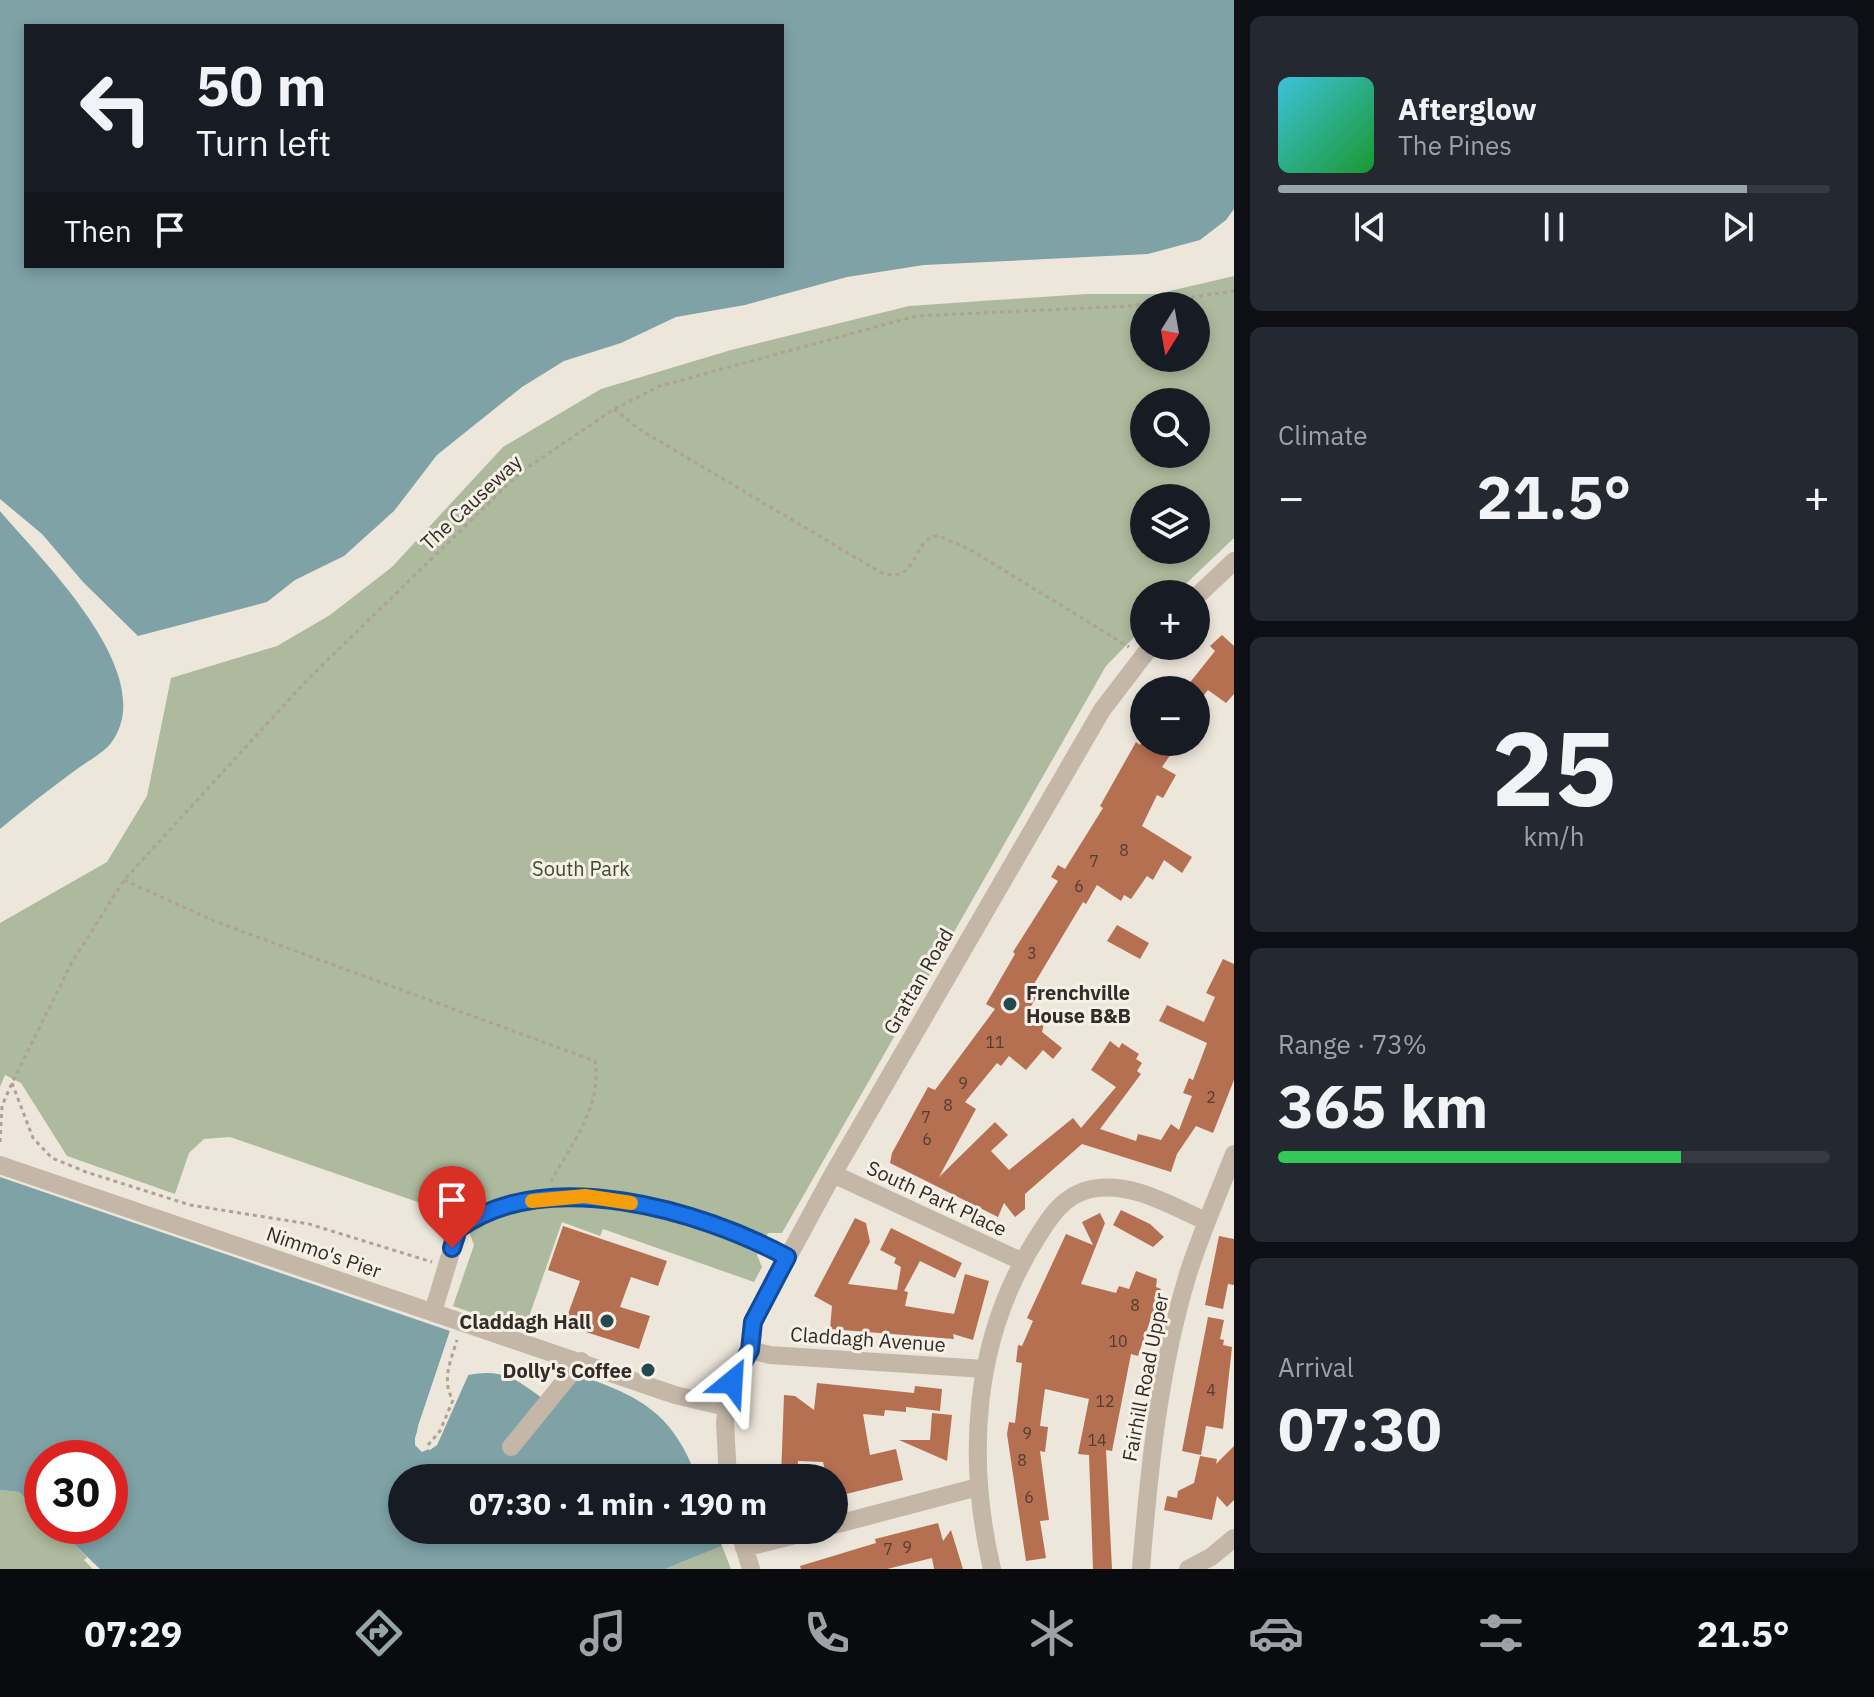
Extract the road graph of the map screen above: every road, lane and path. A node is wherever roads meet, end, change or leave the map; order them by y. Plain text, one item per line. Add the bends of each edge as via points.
1 (1234, 291) edge
2 (614, 409) junction
3 (1234, 561) edge
4 (1210, 584) edge
5 (1129, 647) dead end
6 (1140, 660) edge
7 (124, 880) junction
8 (12, 1083) junction
9 (0, 1142) edge
10 (1234, 1154) edge
11 (0, 1165) edge
12 (833, 1174) junction
13 (541, 1199) junction
14 (1206, 1221) junction
15 (787, 1257) junction
16 (1023, 1262) junction
17 (447, 1267) junction
18 (433, 1312) junction
19 (459, 1320) junction
20 (750, 1350) junction
21 (581, 1361) junction
22 (984, 1369) junction
23 (726, 1407) junction
24 (428, 1445) dead end
25 (511, 1447) dead end
26 (728, 1464) edge
27 (978, 1487) junction
28 (848, 1521) edge
29 (1234, 1538) edge
30 (744, 1544) edge
31 (751, 1569) edge
32 (992, 1569) edge
33 (1141, 1569) edge
34 (1188, 1569) edge

1 - 2 path, The Causeway via 1130,306 916,316 660,386
2 - 5 path via 880,572 905,572 925,541 939,536 971,550
2 - 7 path, The Causeway via 521,472 405,583 308,679
3 - 4 street
6 - 12 street, Grattan Road via 1102,710
7 - 8 path, The Causeway via 71,964
7 - 13 path via 214,921 595,1061 599,1081 583,1123
8 - 9 path, The Causeway via 2,1106
8 - 17 path via 33,1138 52,1158 190,1205 309,1224
10 - 14 street, Fairhill Road Upper
11 - 18 street, Nimmo's Pier
12 - 15 street, Grattan Road
12 - 16 street, South Park Place
13 - 15 street via 585,1196 627,1201 763,1243
13 - 17 street via 473,1218 458,1229
14 - 16 street via 1144,1194 1093,1189 1062,1204
14 - 33 street, Fairhill Road Upper via 1167,1360
15 - 20 street, Grattan Road via 753,1322
16 - 22 street
17 - 18 street
18 - 19 street, Nimmo's Pier
19 - 21 street, Nimmo's Pier
19 - 24 path via 448,1368 447,1391 453,1400
20 - 22 street, Claddagh Avenue
20 - 23 street, Grattan Road
21 - 23 street, Nimmo's Pier
21 - 25 street
22 - 27 street via 977,1424
23 - 26 street
27 - 28 street
27 - 32 street
29 - 34 street
30 - 31 street

